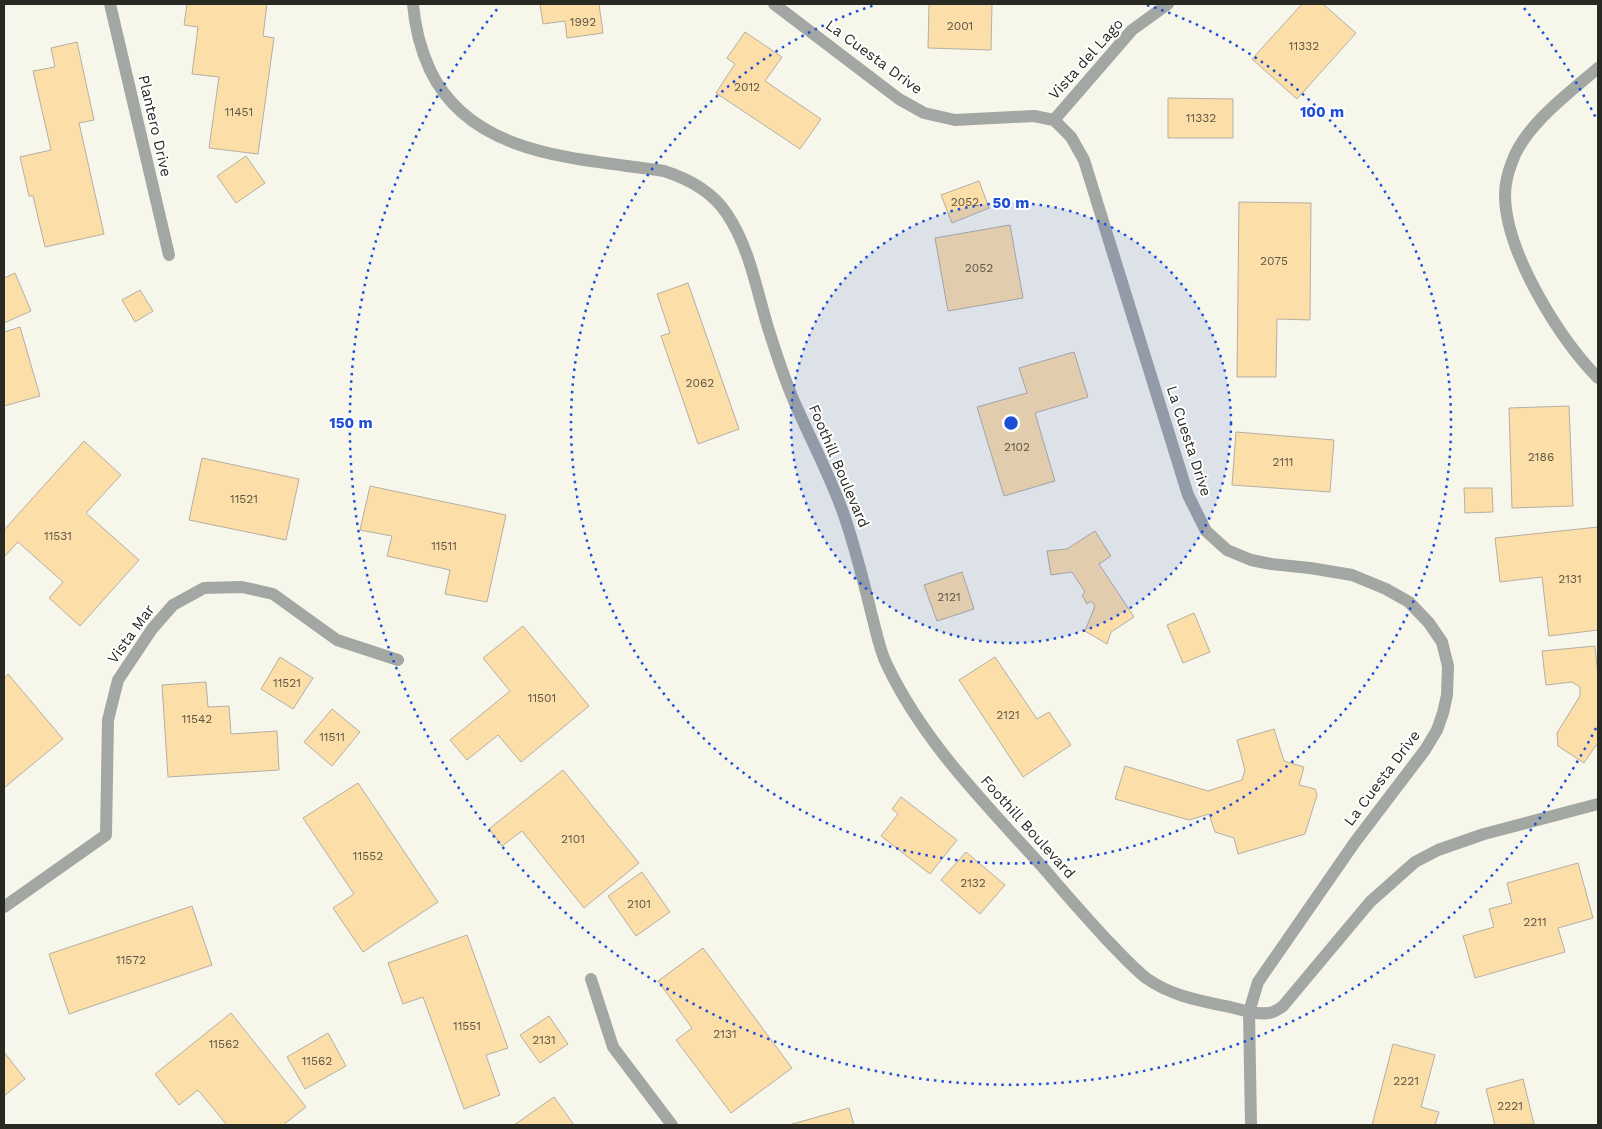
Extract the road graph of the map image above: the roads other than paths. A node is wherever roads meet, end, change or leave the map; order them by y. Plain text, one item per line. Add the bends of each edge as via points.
1 (110, 4) edge
2 (413, 4) edge
3 (774, 4) edge
4 (1168, 4) edge
5 (1598, 68) edge
6 (1054, 120) junction
7 (169, 255) dead end
8 (1598, 378) edge
9 (398, 660) dead end
10 (1598, 804) edge
11 (4, 907) edge
12 (591, 979) dead end
13 (1249, 1012) junction
14 (672, 1125) edge
15 (1251, 1125) edge

1 - 7 street, Plantero Drive
2 - 13 street, Foothill Boulevard via 416,35 436,84 465,117 487,132 545,153 664,171 690,180 721,206 742,241 795,404 844,512 885,661 914,715 978,796 1122,956 1145,977 1162,989 1188,998
3 - 6 street, La Cuesta Drive via 899,99 924,113 955,120 1034,116
4 - 6 street, Vista del Lago via 1132,30
5 - 8 street via 1538,123 1520,146 1512,162 1505,194 1509,222 1524,267 1559,330
6 - 13 street, La Cuesta Drive via 1071,137 1084,160 1188,495 1206,531 1227,550 1252,560 1352,575 1386,588 1409,602 1429,623 1442,642 1448,666 1447,695 1437,730 1426,750 1355,842 1258,982
9 - 11 street, Vista Mar via 338,640 273,594 242,587 204,588 173,605 152,628 118,680 108,720 106,835
10 - 13 street, Foothill Boulevard via 1484,834 1415,862 1370,902 1283,1006 1269,1013
12 - 14 street via 613,1047
13 - 15 street, La Cuesta Drive

